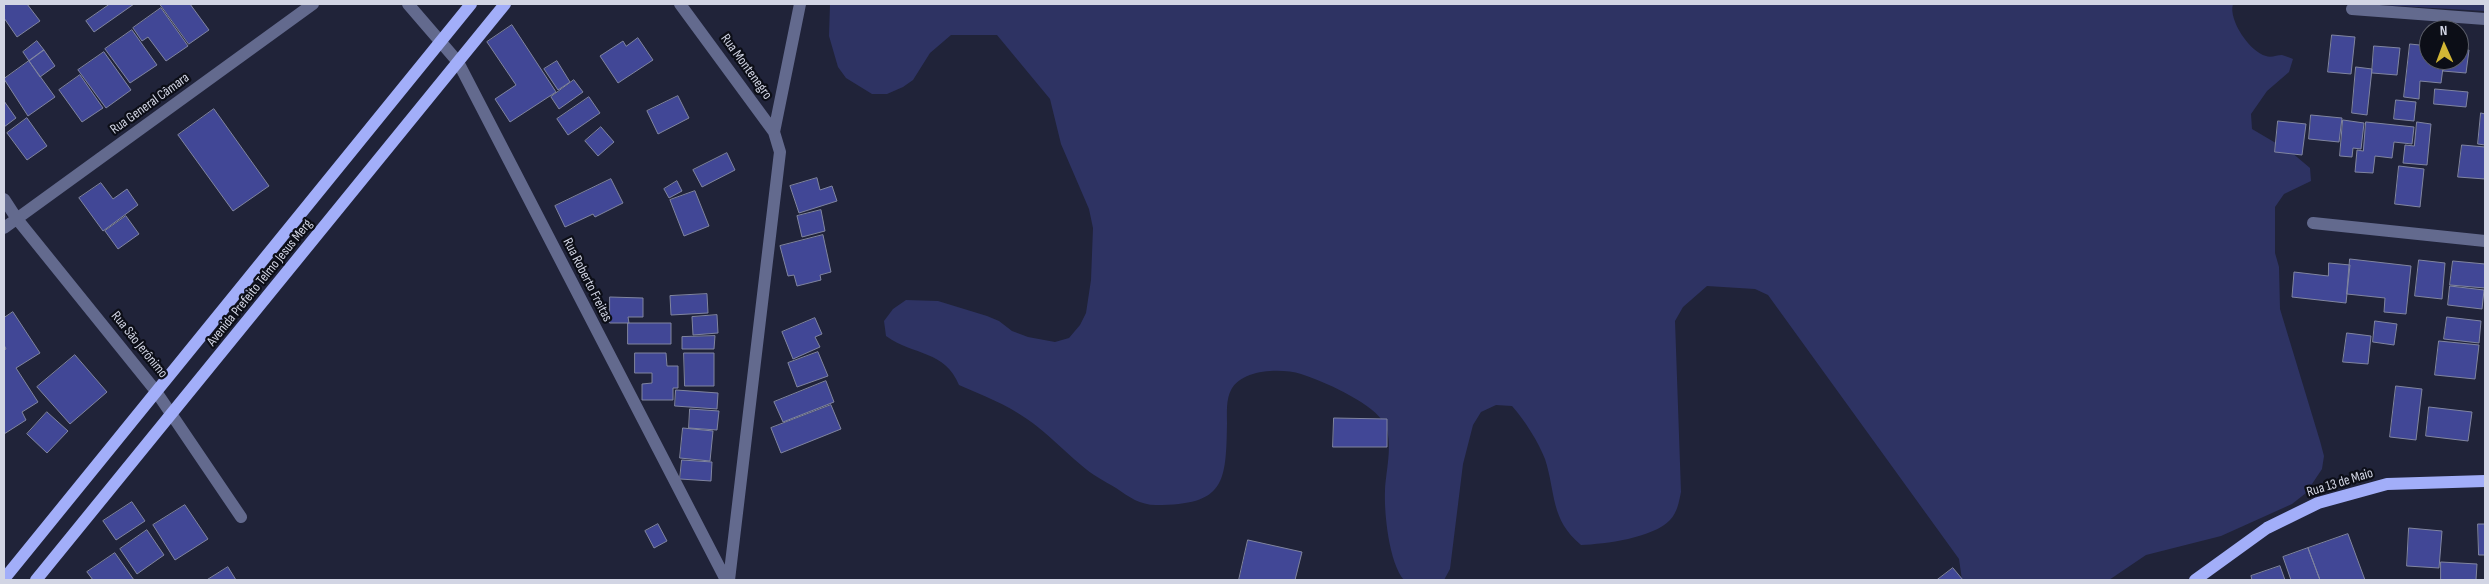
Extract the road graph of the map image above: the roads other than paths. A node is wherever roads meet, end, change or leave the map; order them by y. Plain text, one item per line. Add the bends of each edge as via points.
1 (313, 4) edge
2 (408, 4) edge
3 (470, 4) edge
4 (505, 4) edge
5 (680, 4) edge
6 (800, 4) edge
7 (2352, 9) dead end
8 (2485, 18) edge
9 (441, 41) junction
10 (458, 62) junction
11 (774, 132) junction
12 (4, 199) edge
13 (17, 219) junction
14 (2313, 223) dead end
15 (4, 228) edge
16 (2485, 241) edge
17 (155, 390) junction
18 (171, 416) junction
19 (2485, 481) edge
20 (240, 517) dead end
21 (4, 579) edge
22 (36, 580) edge
23 (727, 580) edge
24 (2195, 580) edge

1 - 13 street, Rua General Câmara
2 - 9 street, Rua Roberto Freitas
3 - 9 main road, Avenida Prefeito Telmo Jesus Merg
4 - 10 main road, Avenida Prefeito Telmo Jesus Merg
5 - 11 street, Rua Montenegro
6 - 11 street
7 - 8 street
9 - 10 street, Rua Roberto Freitas
9 - 17 main road, Avenida Prefeito Telmo Jesus Merg
10 - 18 main road, Avenida Prefeito Telmo Jesus Merg
10 - 23 street, Rua Roberto Freitas
11 - 23 street, Rua Montenegro via 780,152
12 - 13 street, Rua São Jerônimo
13 - 15 street, Rua General Câmara
13 - 17 street, Rua São Jerônimo
14 - 16 street
17 - 18 street, Rua São Jerônimo
17 - 21 main road, Avenida Prefeito Telmo Jesus Merg
18 - 20 street, Rua São Jerônimo
18 - 22 main road, Avenida Prefeito Telmo Jesus Merg
19 - 24 main road, Rua 13 de Maio via 2387,484 2318,503 2267,528

